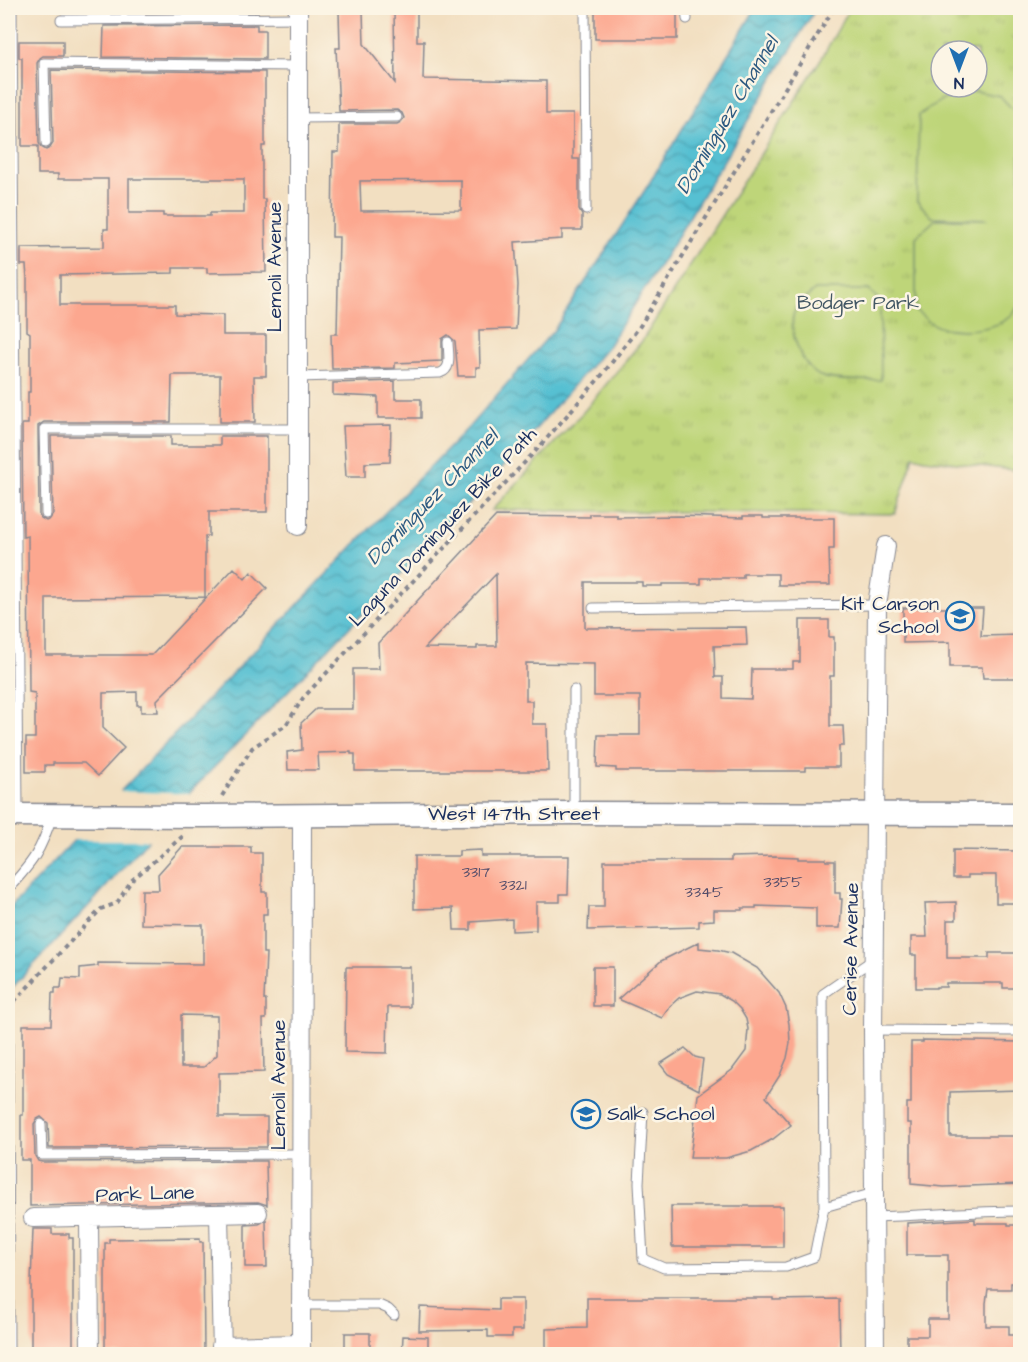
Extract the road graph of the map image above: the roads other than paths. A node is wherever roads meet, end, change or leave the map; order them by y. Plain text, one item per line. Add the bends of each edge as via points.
1 (12, 8) edge
2 (585, 8) edge
3 (686, 8) edge
4 (297, 13) edge
5 (61, 20) dead end
6 (687, 20) dead end
7 (297, 66) junction
8 (397, 117) dead end
9 (297, 118) junction
10 (46, 143) dead end
11 (586, 210) dead end
12 (448, 342) dead end
13 (298, 377) junction
14 (298, 429) junction
15 (46, 514) dead end
16 (298, 526) dead end
17 (886, 546) dead end
18 (877, 605) junction
19 (593, 608) dead end
20 (12, 632) edge
21 (12, 675) edge
22 (574, 690) dead end
23 (574, 813) junction
24 (874, 814) junction
25 (1020, 814) edge
26 (13, 815) edge
27 (52, 815) junction
28 (302, 815) junction
29 (8, 889) edge
30 (874, 959) junction
31 (873, 1030) junction
32 (1020, 1031) edge
33 (8, 1037) edge
34 (643, 1112) dead end
35 (41, 1124) dead end
36 (301, 1154) junction
37 (874, 1193) junction
38 (824, 1207) junction
39 (1020, 1211) edge
40 (258, 1213) dead end
41 (219, 1214) junction
42 (874, 1217) junction
43 (33, 1218) dead end
44 (89, 1218) junction
45 (301, 1305) junction
46 (394, 1315) dead end
47 (301, 1349) edge
48 (221, 1350) edge
49 (9, 1354) edge
50 (90, 1354) edge
51 (875, 1354) edge

1 - 20 lane
2 - 11 lane
3 - 6 lane
4 - 5 lane
4 - 7 street, Lemoli Avenue
7 - 9 street, Lemoli Avenue
7 - 10 lane via 44,63
8 - 9 lane
9 - 13 street, Lemoli Avenue
12 - 13 lane via 448,367 440,373
13 - 14 street, Lemoli Avenue
14 - 15 lane via 44,429
14 - 16 street, Lemoli Avenue
17 - 18 street, Cerise Avenue
18 - 19 lane
18 - 24 street, Cerise Avenue
20 - 21 lane
21 - 26 lane
22 - 23 lane
23 - 24 street, West 147th Street
23 - 28 street, West 147th Street
24 - 25 street, West 147th Street
24 - 30 street, Cerise Avenue
26 - 27 street, West 147th Street
27 - 28 street, West 147th Street
27 - 29 lane via 38,853
28 - 36 street, Lemoli Avenue
30 - 31 street, Cerise Avenue
30 - 38 lane via 823,994
31 - 32 lane
31 - 37 street, Cerise Avenue
33 - 49 lane
34 - 38 lane via 639,1183 643,1259 664,1268 788,1266 814,1257
35 - 36 lane via 42,1155
36 - 45 street, Lemoli Avenue
37 - 38 lane
37 - 42 street, Cerise Avenue
39 - 42 lane
40 - 41 street, Park Lane
41 - 44 street, Park Lane
41 - 48 street
42 - 51 street, Cerise Avenue
43 - 44 street, Park Lane
44 - 50 street
45 - 46 lane via 379,1305
45 - 47 street, Lemoli Avenue
47 - 48 street

